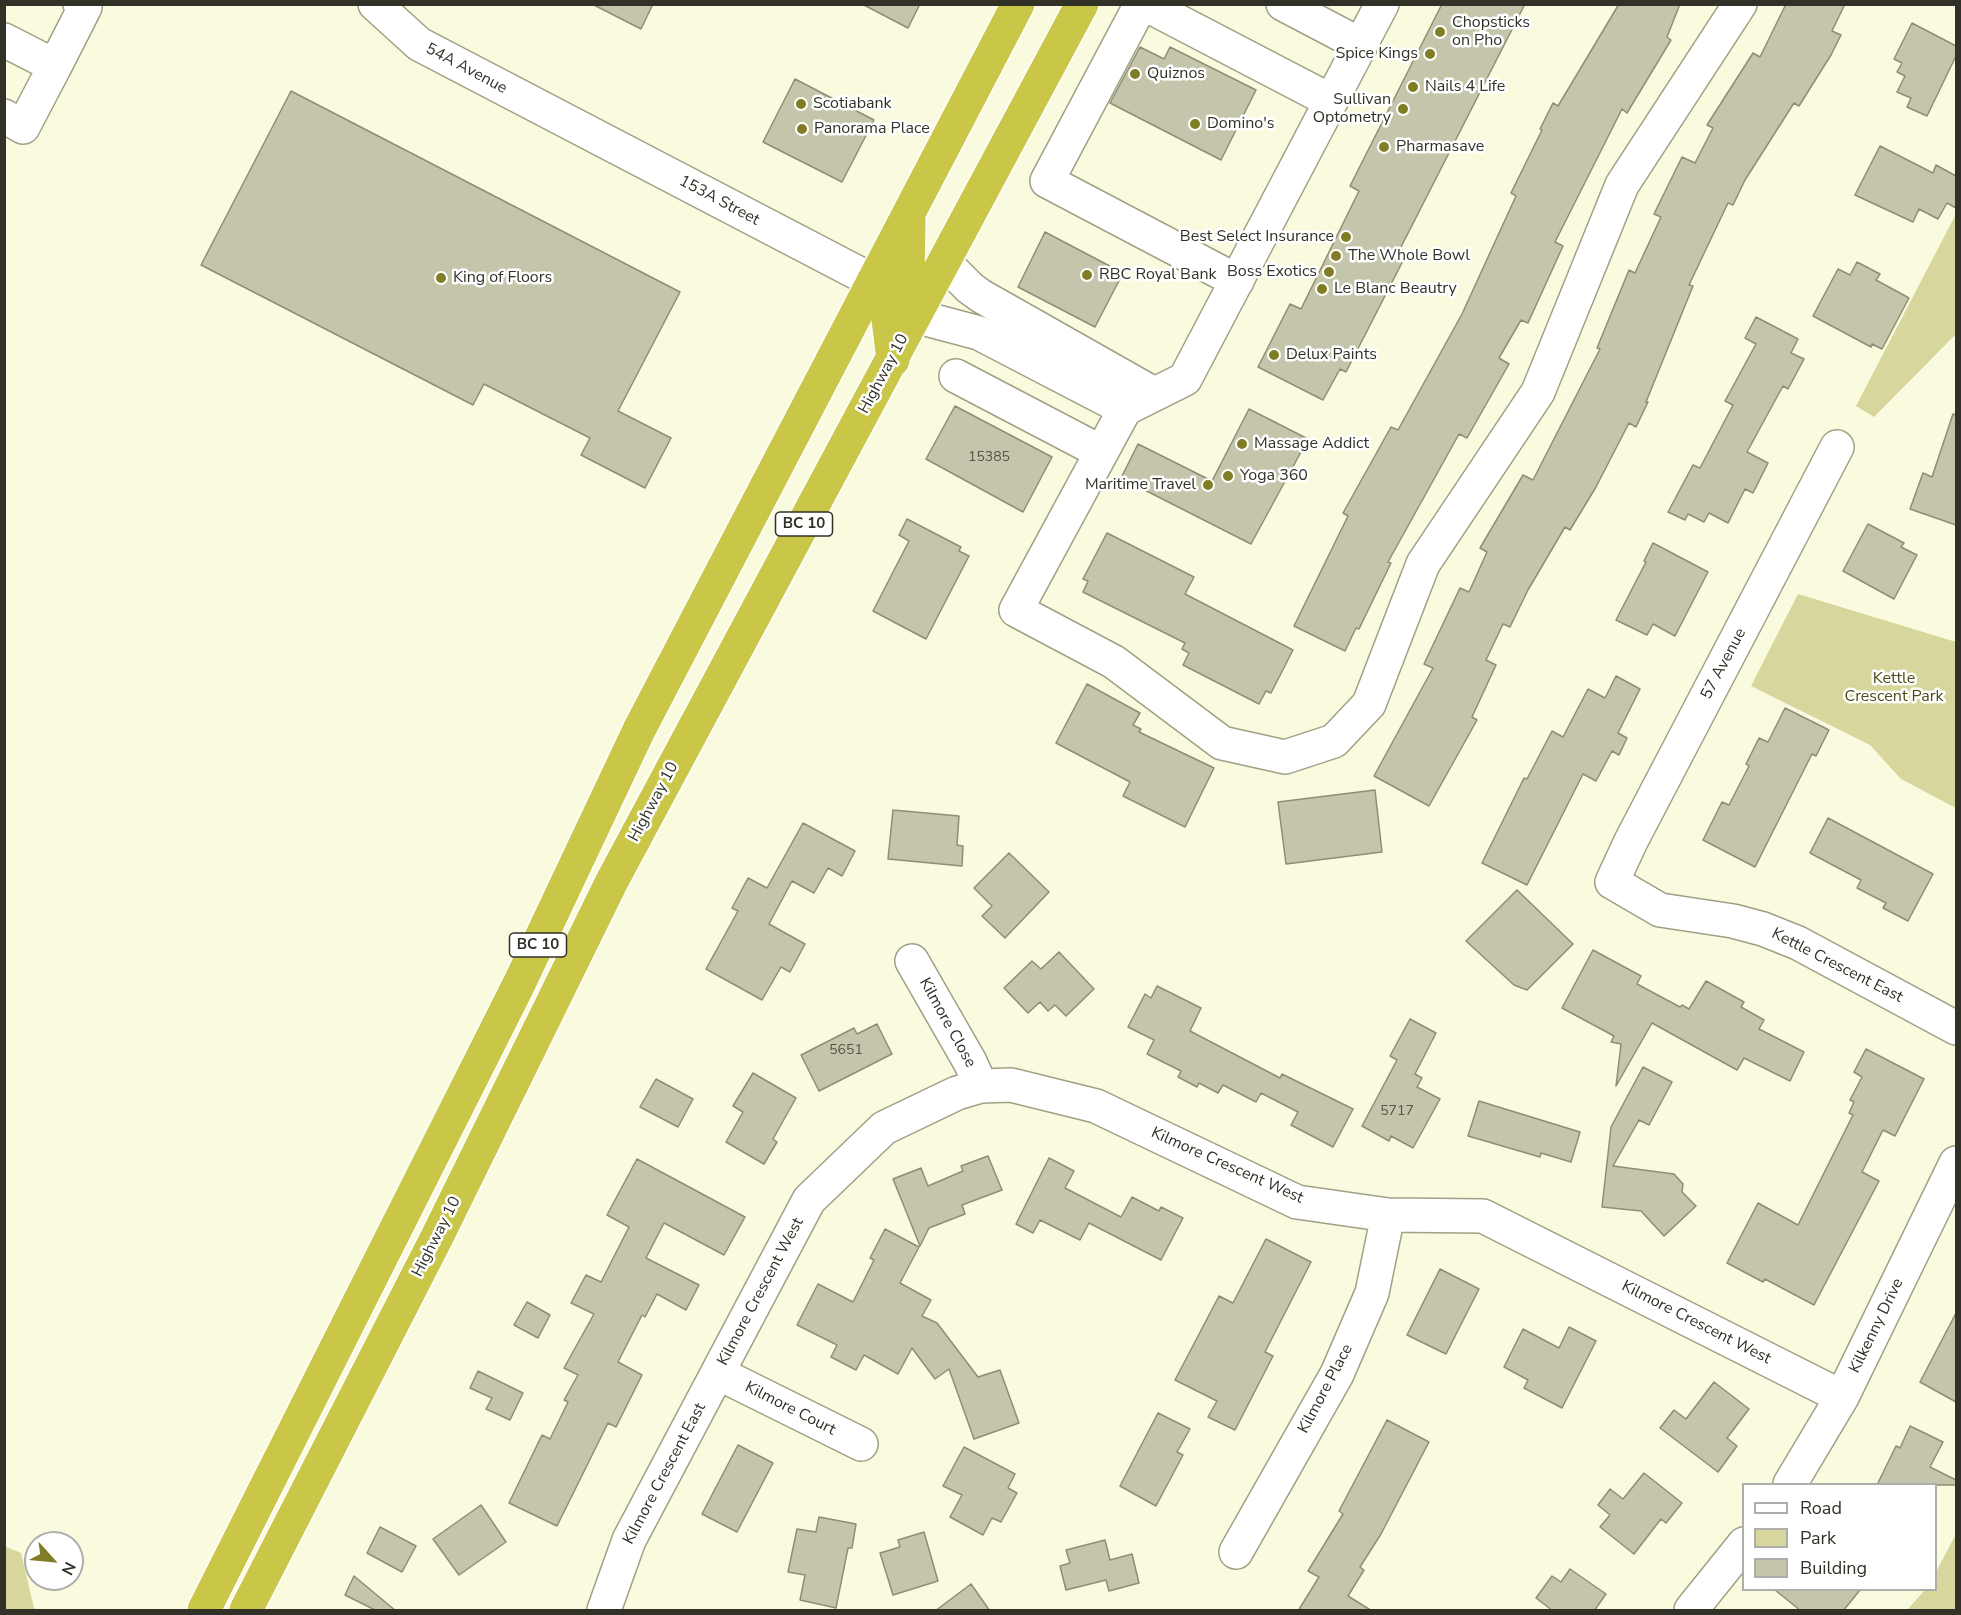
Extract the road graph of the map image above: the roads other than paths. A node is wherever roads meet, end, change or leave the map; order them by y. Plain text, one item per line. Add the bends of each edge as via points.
1 (80, 4) edge
2 (375, 4) edge
3 (1017, 4) edge
4 (1082, 4) edge
5 (1143, 4) edge
6 (1283, 4) edge
7 (1382, 4) edge
8 (1740, 4) edge
9 (4, 40) edge
10 (1361, 45) junction
11 (55, 66) junction
12 (1330, 101) junction
13 (4, 116) edge
14 (565, 121) joint
15 (909, 212) junction
16 (944, 262) junction
17 (873, 281) junction
18 (1237, 281) junction
19 (915, 316) junction
20 (893, 360) junction
21 (956, 376) dead end
22 (1155, 394) junction
23 (1125, 410) junction
24 (1837, 447) dead end
25 (1101, 452) junction
26 (1612, 882) joint
27 (912, 961) dead end
28 (1956, 1028) edge
29 (981, 1086) junction
30 (1956, 1163) edge
31 (1388, 1215) junction
32 (718, 1373) junction
33 (1842, 1397) junction
34 (861, 1444) dead end
35 (1791, 1483) edge
36 (1742, 1545) edge
37 (1236, 1552) dead end
38 (204, 1611) edge
39 (246, 1611) edge
40 (604, 1611) edge
41 (1691, 1611) edge

1 - 11 street via 85,7
2 - 14 street, 54A Avenue via 419,44
3 - 15 highway, BC 10
4 - 16 highway, Highway 10 / BC 10
5 - 12 street
5 - 18 street via 1047,181
6 - 10 street
7 - 10 street
8 - 25 street via 1622,185 1538,392 1423,564 1369,704 1334,741 1285,757 1222,743 1114,662 1016,610
9 - 11 street
10 - 12 street
11 - 13 street via 23,126
12 - 18 street
14 - 17 street, 153A Street
15 - 17 highway, BC 10
15 - 19 highway via 908,278
16 - 19 highway, Highway 10 / BC 10
16 - 22 street via 981,296
17 - 20 highway via 885,295
17 - 38 highway, BC 10 via 639,730 519,984
18 - 22 street via 1185,379
19 - 20 highway, Highway 10 / BC 10
19 - 23 street via 979,333
20 - 39 highway, Highway 10 / BC 10 via 612,881 437,1237
21 - 25 street
22 - 23 street
23 - 25 street
24 - 26 street, 57 Avenue
26 - 28 street, Kettle Crescent East via 1660,910 1733,921 1798,943
27 - 29 street, Kilmore Close
29 - 31 street, Kilmore Crescent West via 1011,1085 1096,1106 1298,1202
29 - 32 street, Kilmore Crescent West via 957,1093 884,1128 809,1200
30 - 33 street, Kilkenny Drive
31 - 33 street, Kilmore Crescent West via 1483,1216
31 - 37 street, Kilmore Place via 1372,1293 1337,1374
32 - 34 street, Kilmore Court
32 - 40 street, Kilmore Crescent East via 629,1540
33 - 35 street, Kilkenny Drive
36 - 41 street

